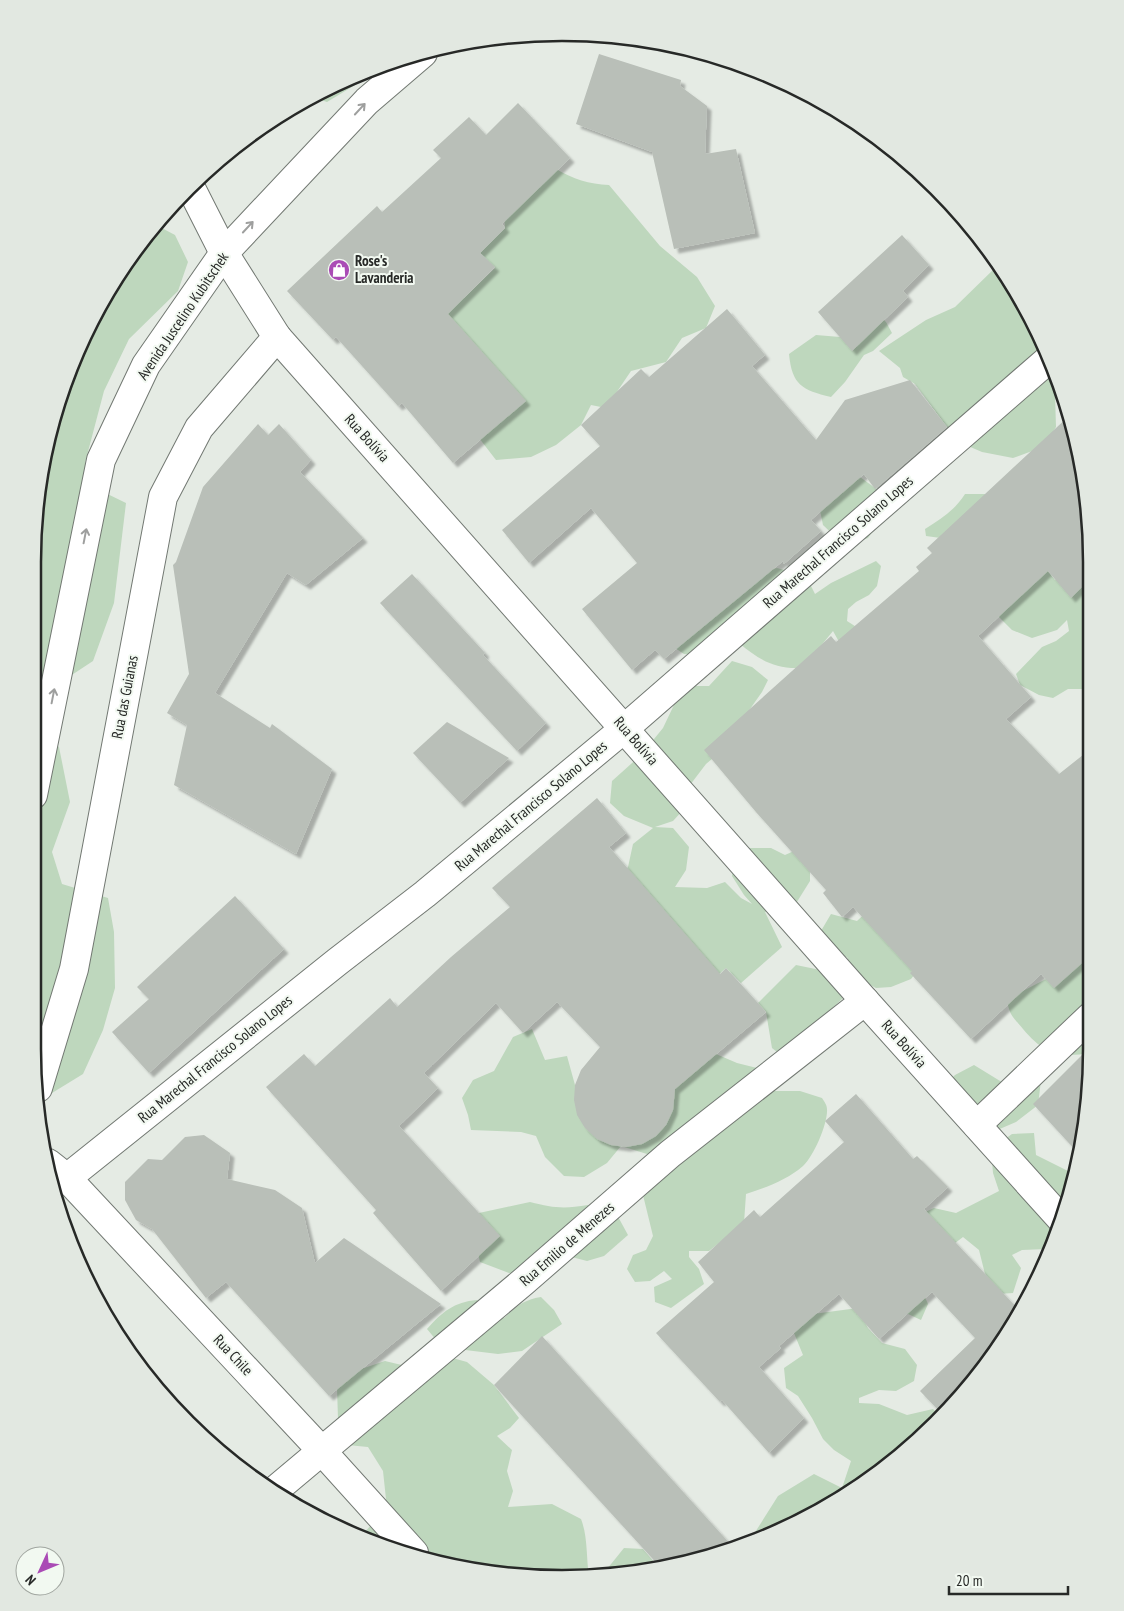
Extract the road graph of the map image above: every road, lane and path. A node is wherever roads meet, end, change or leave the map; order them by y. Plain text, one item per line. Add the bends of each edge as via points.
1 (410, 64) edge
2 (193, 195) edge
3 (224, 253) junction
4 (277, 337) junction
5 (1043, 364) edge
6 (624, 728) junction
7 (41, 751) edge
8 (864, 1001) junction
9 (1083, 1024) edge
10 (42, 1076) edge
11 (977, 1125) junction
12 (57, 1170) edge
13 (1056, 1213) edge
14 (321, 1450) junction
15 (280, 1486) edge
16 (408, 1546) edge

3 -> 1 street, Avenida Juscelino Kubitschek via 367,101
2 - 3 street, Rua Bolívia
3 - 4 street, Rua Bolívia
7 -> 3 street, Avenida Juscelino Kubitschek via 101,460 146,365
4 - 6 street, Rua Bolívia
4 - 10 street, Rua das Guianas via 199,428 164,496 74,969
5 - 6 street, Rua Marechal Francisco Solano Lopes
6 - 8 street, Rua Bolívia
6 - 12 street, Rua Marechal Francisco Solano Lopes via 425,894
8 - 11 street, Rua Bolívia
8 - 14 street, Rua Emilio de Menezes via 670,1154 523,1282
9 - 11 street
11 - 13 street, Rua Bolívia
12 - 14 street, Rua Chile
14 - 15 street, Rua Emilio de Menezes
14 - 16 street, Rua Chile

